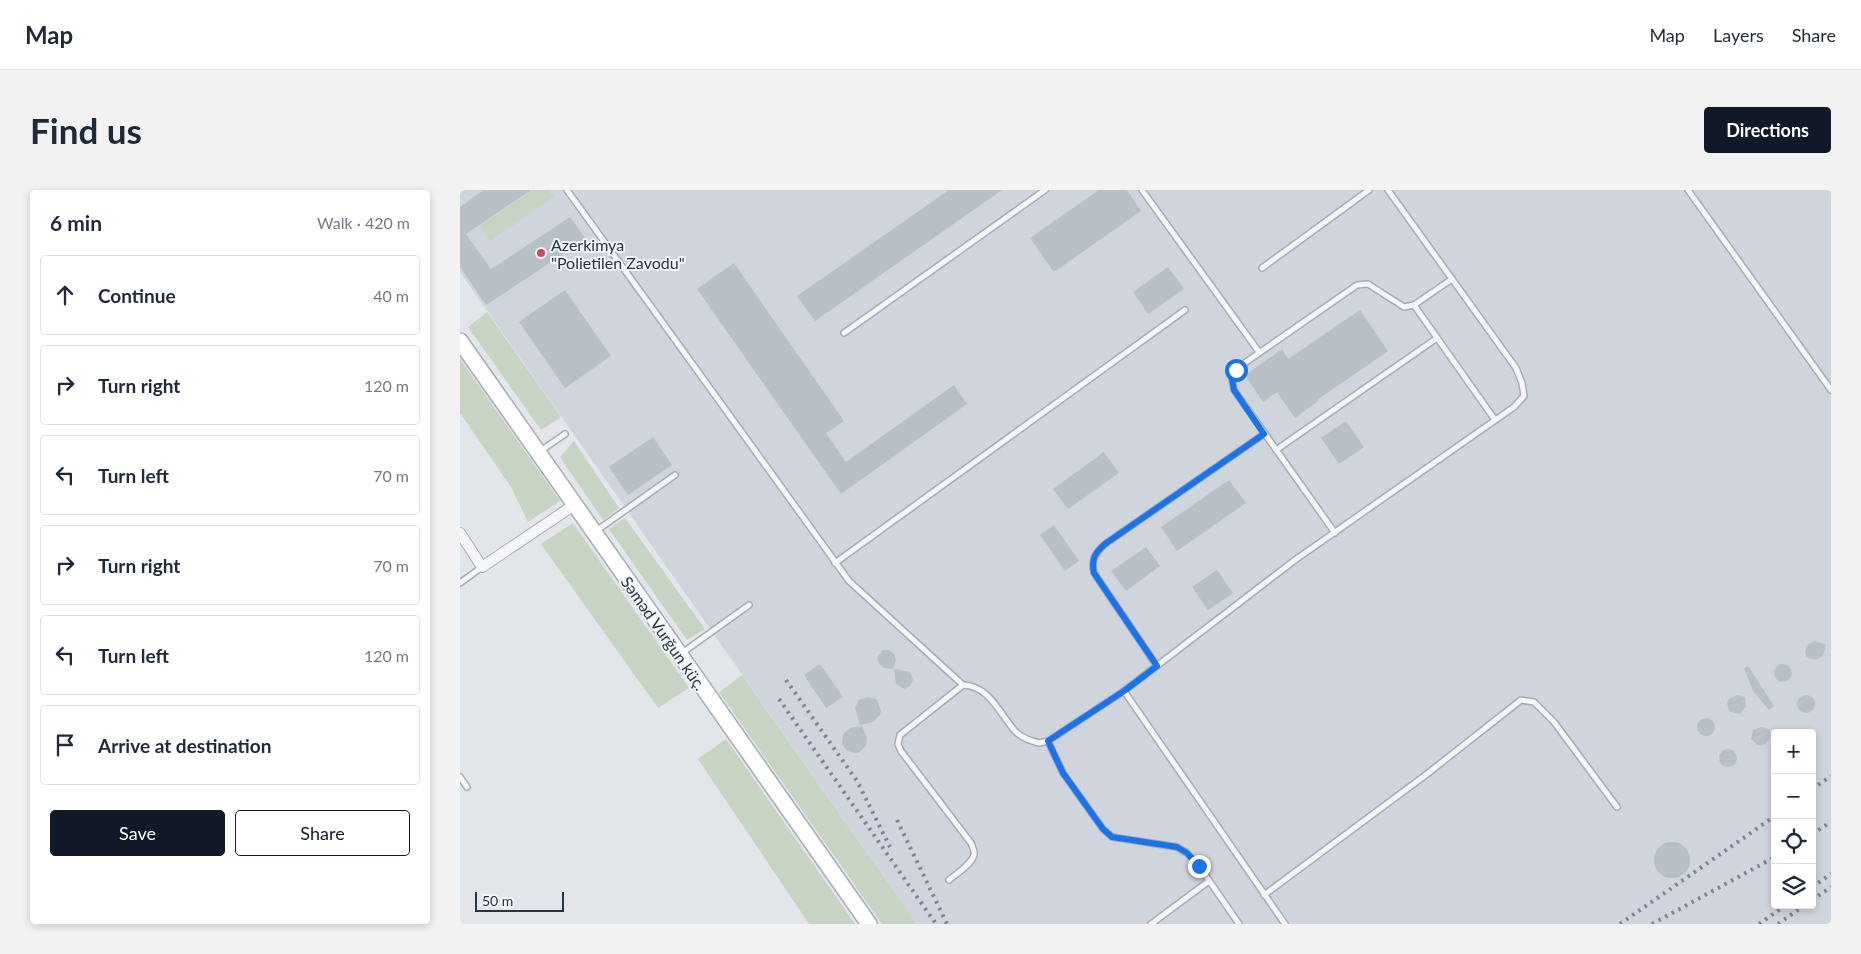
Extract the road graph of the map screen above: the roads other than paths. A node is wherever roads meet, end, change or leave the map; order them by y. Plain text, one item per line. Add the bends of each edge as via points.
1 (567, 190) edge
2 (1045, 190) edge
3 (1142, 190) edge
4 (1369, 190) edge
5 (1388, 190) edge
6 (1688, 190) edge
7 (1262, 268) dead end
8 (1452, 279) junction
9 (1414, 305) junction
10 (1185, 310) dead end
11 (844, 333) dead end
12 (1437, 338) junction
13 (460, 341) edge
14 (1259, 352) junction
15 (1831, 390) edge
16 (1495, 420) junction
17 (565, 434) dead end
18 (1264, 434) junction
19 (1276, 450) junction
20 (538, 452) junction
21 (676, 475) dead end
22 (574, 505) junction
23 (460, 533) edge
24 (594, 533) junction
25 (1335, 533) junction
26 (835, 563) junction
27 (482, 567) junction
28 (460, 583) edge
29 (749, 605) dead end
30 (679, 655) junction
31 (1157, 666) junction
32 (963, 685) junction
33 (1124, 691) junction
34 (1048, 741) junction
35 (460, 777) edge
36 (467, 787) dead end
37 (1617, 807) dead end
38 (949, 880) dead end
39 (1209, 881) junction
40 (1264, 895) junction
41 (869, 924) edge
42 (1151, 924) edge
43 (1239, 924) edge
44 (1285, 924) edge

1 - 26 lane
2 - 11 lane
3 - 14 lane
4 - 7 lane
5 - 8 lane
6 - 15 lane
8 - 9 lane
8 - 16 lane via 1516,368 1522,383 1524,396
9 - 12 lane
9 - 14 lane via 1404,308 1368,284 1357,285
10 - 26 lane
12 - 16 lane
12 - 19 lane
13 - 20 main road, Səməd Vurğun küç.
14 - 18 lane via 1236,370 1232,379 1234,390
16 - 25 lane
17 - 20 lane
18 - 19 lane
18 - 31 lane via 1095,553 1094,573
19 - 25 lane
20 - 22 main road, Səməd Vurğun küç.
21 - 24 lane
22 - 24 main road, Səməd Vurğun küç.
22 - 27 street
23 - 27 street
24 - 30 main road, Səməd Vurğun küç.
25 - 31 lane
26 - 32 lane via 872,604
27 - 28 lane
29 - 30 lane
30 - 41 main road, Səməd Vurğun küç.
31 - 33 lane
32 - 34 lane via 972,685 989,696 1018,733 1039,743
32 - 38 lane via 898,739 902,750 971,843 974,856
33 - 34 lane
33 - 40 lane
34 - 39 lane via 1063,773 1112,837 1177,847 1187,853
35 - 36 lane
37 - 40 lane via 1554,722 1534,702 1521,700
39 - 42 lane
39 - 43 lane
40 - 44 lane

